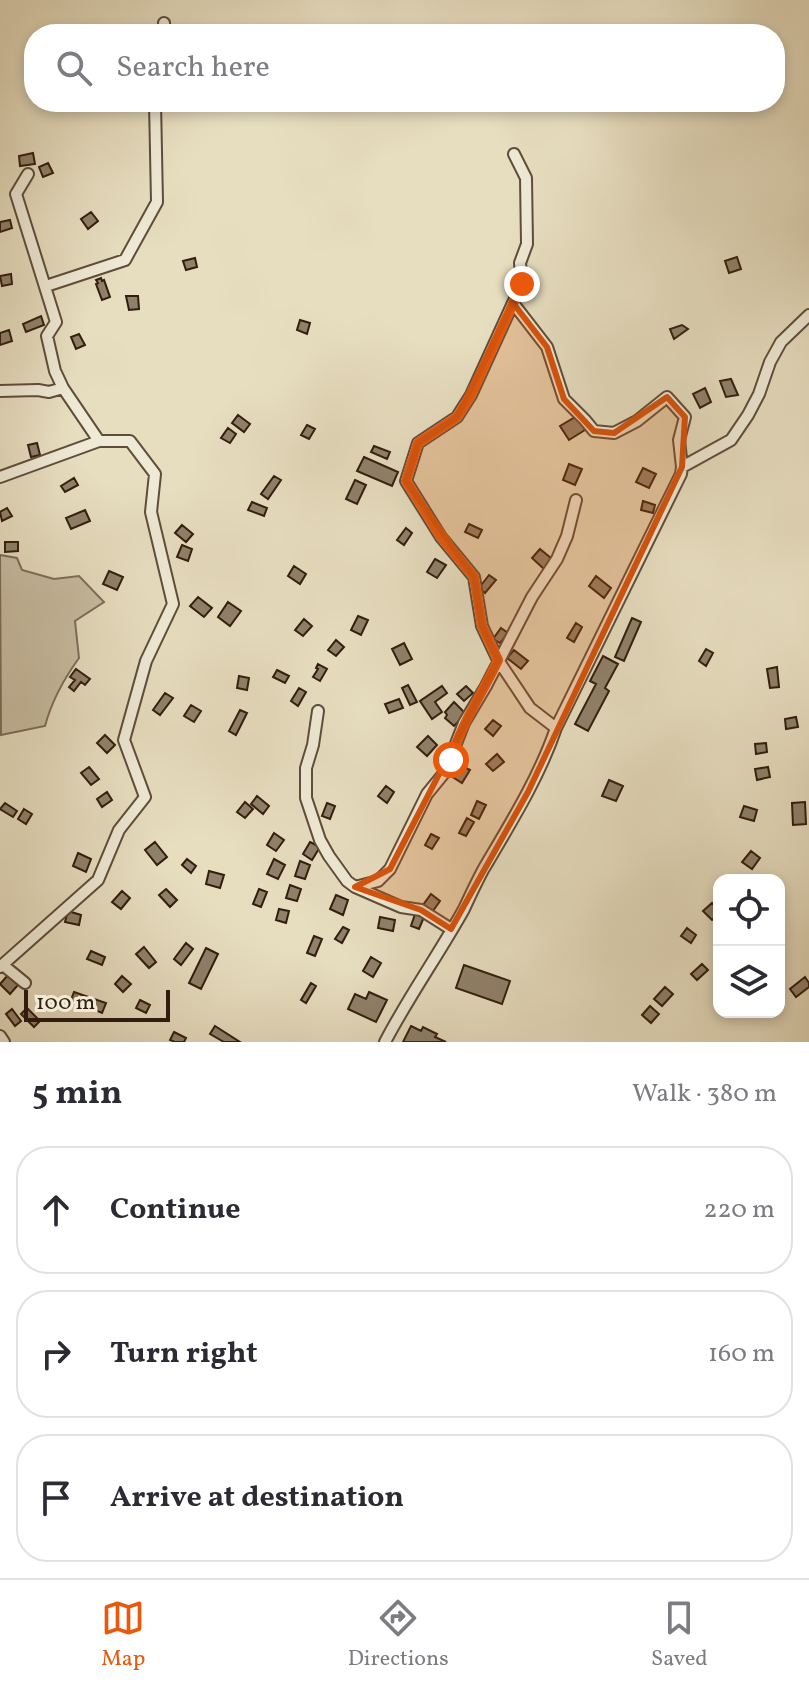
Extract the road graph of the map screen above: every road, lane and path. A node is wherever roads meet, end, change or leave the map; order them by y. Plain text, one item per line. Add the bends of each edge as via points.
1 (155, 112) edge
2 (514, 154) dead end
3 (28, 174) dead end
4 (46, 286) junction
5 (513, 303) junction
6 (809, 315) edge
7 (63, 388) junction
8 (0, 391) edge
9 (99, 441) junction
10 (682, 467) junction
11 (0, 477) edge
12 (576, 500) dead end
13 (498, 660) junction
14 (318, 711) dead end
15 (556, 728) junction
16 (355, 887) junction
17 (451, 929) junction
18 (1, 966) edge
19 (25, 983) dead end
20 (0, 1036) edge
21 (4, 1042) edge
22 (385, 1042) edge

1 - 4 street via 157,202 125,260
2 - 5 street via 526,178 527,244 520,263 522,284
3 - 4 street via 16,194
4 - 7 street via 56,322 47,336
5 - 10 street via 547,347 564,399 594,431 614,433 667,397 685,417 679,440
5 - 13 street via 471,395 457,417 418,443 406,481 474,577 482,626
6 - 10 street via 781,342 759,394 731,440
7 - 8 street
7 - 9 street
9 - 11 street
9 - 18 street via 130,441 155,474 151,512 173,604 146,661 124,740 145,797 119,830 98,880
10 - 15 street
12 - 13 street via 557,559
13 - 15 street via 530,708
13 - 16 street via 445,772 427,794 390,869 378,881
14 - 16 street via 306,768 306,798 320,840
15 - 17 street via 528,792
16 - 17 street via 421,910
17 - 22 street
18 - 19 street
20 - 21 street

